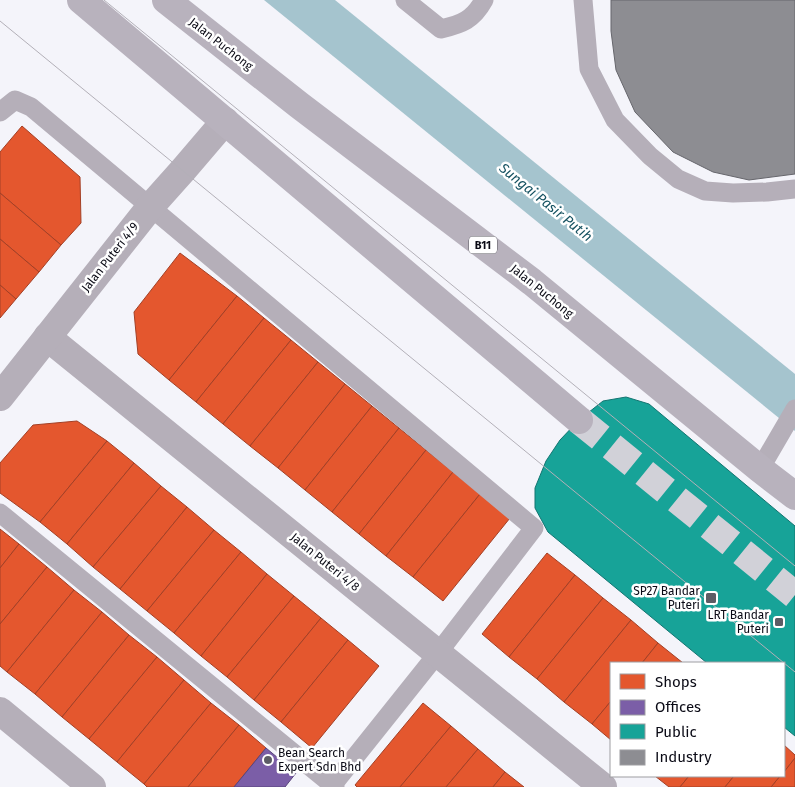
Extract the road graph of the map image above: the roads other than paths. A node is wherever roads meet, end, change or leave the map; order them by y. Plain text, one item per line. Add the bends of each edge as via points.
1 (81, 0) edge
2 (166, 0) edge
3 (405, 0) edge
4 (484, 0) edge
5 (583, 0) edge
6 (0, 112) edge
7 (225, 121) junction
8 (795, 188) edge
9 (151, 206) junction
10 (47, 338) junction
11 (0, 397) edge
12 (795, 410) edge
13 (579, 420) tunnel mouth
14 (766, 459) junction
15 (795, 496) edge
16 (0, 513) edge
17 (438, 653) junction
18 (0, 711) edge
19 (333, 786) edge
20 (92, 787) edge
21 (603, 787) edge

1 - 7 main road
2 - 14 main road, Jalan Puchong / B11 via 299,106
3 - 4 lane via 441,30 472,17
5 - 8 lane via 589,69 615,120 650,156 678,179 705,191 767,192
6 - 9 lane via 15,100 31,107
7 - 9 street, Jalan Puteri 4/9
7 - 13 main road
9 - 10 street, Jalan Puteri 4/9
9 - 17 lane via 534,528
10 - 11 street, Jalan Puteri 4/9
10 - 17 street, Jalan Puteri 4/8
12 - 14 lane
14 - 15 main road, Jalan Puchong / B11
16 - 19 lane
17 - 19 lane
17 - 21 street, Jalan Puteri 4/8
18 - 20 street

